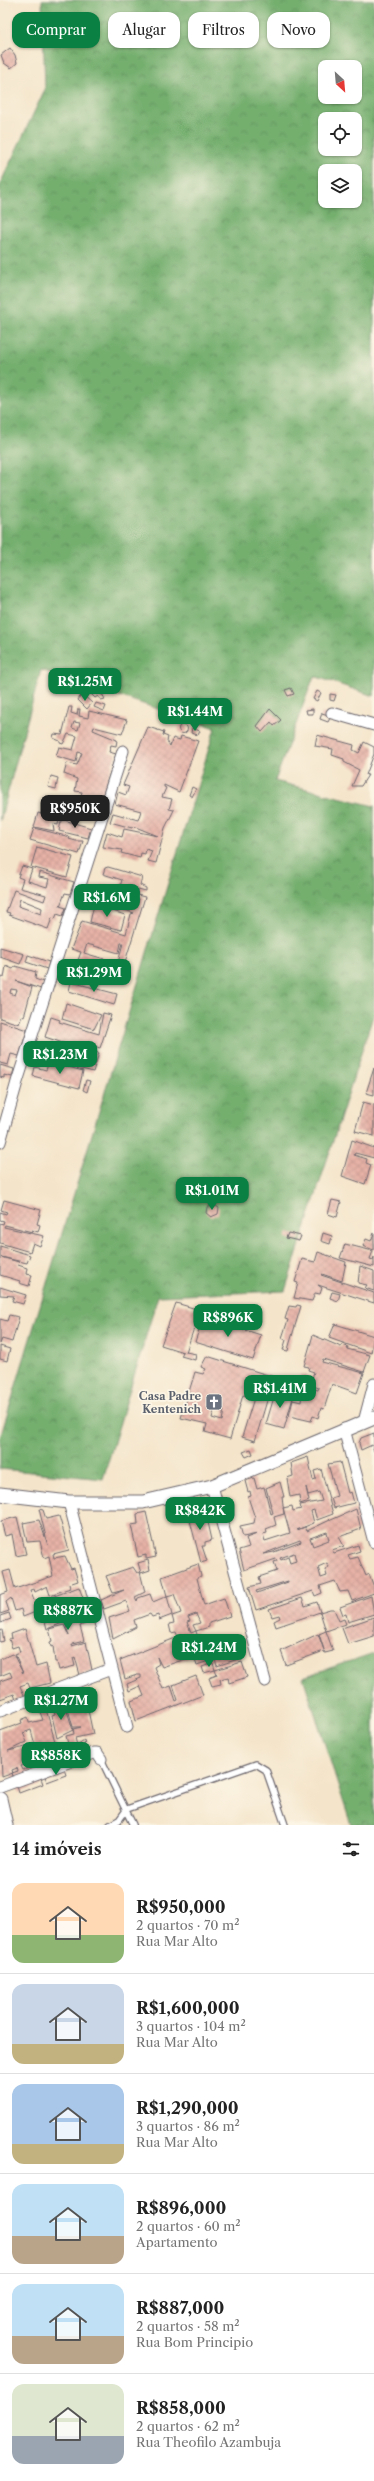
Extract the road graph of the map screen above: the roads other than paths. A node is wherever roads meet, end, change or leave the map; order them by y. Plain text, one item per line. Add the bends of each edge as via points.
1 (332, 713) dead end
2 (374, 725) edge
3 (123, 751) dead end
4 (0, 1142) edge
5 (374, 1384) edge
6 (369, 1420) edge
7 (344, 1429) junction
8 (212, 1486) junction
9 (0, 1494) edge
10 (69, 1502) junction
11 (374, 1542) edge
12 (111, 1669) junction
13 (265, 1681) dead end
14 (0, 1711) edge
15 (127, 1727) dead end
16 (101, 1759) joint
17 (0, 1787) edge
18 (0, 1800) edge
19 (127, 1809) junction
20 (6, 1825) edge
21 (110, 1825) edge
22 (133, 1825) edge
23 (285, 1825) edge

1 - 2 street
3 - 4 street
5 - 6 street
6 - 7 street
7 - 8 street via 275,1461
7 - 11 street
8 - 10 street via 143,1502
8 - 13 street
9 - 10 street
10 - 12 street
12 - 14 street
12 - 15 street
16 - 17 street via 97,1753 93,1753
16 - 19 lane
18 - 20 street
19 - 21 lane via 119,1820
19 - 22 lane
19 - 23 lane via 256,1764 266,1770

